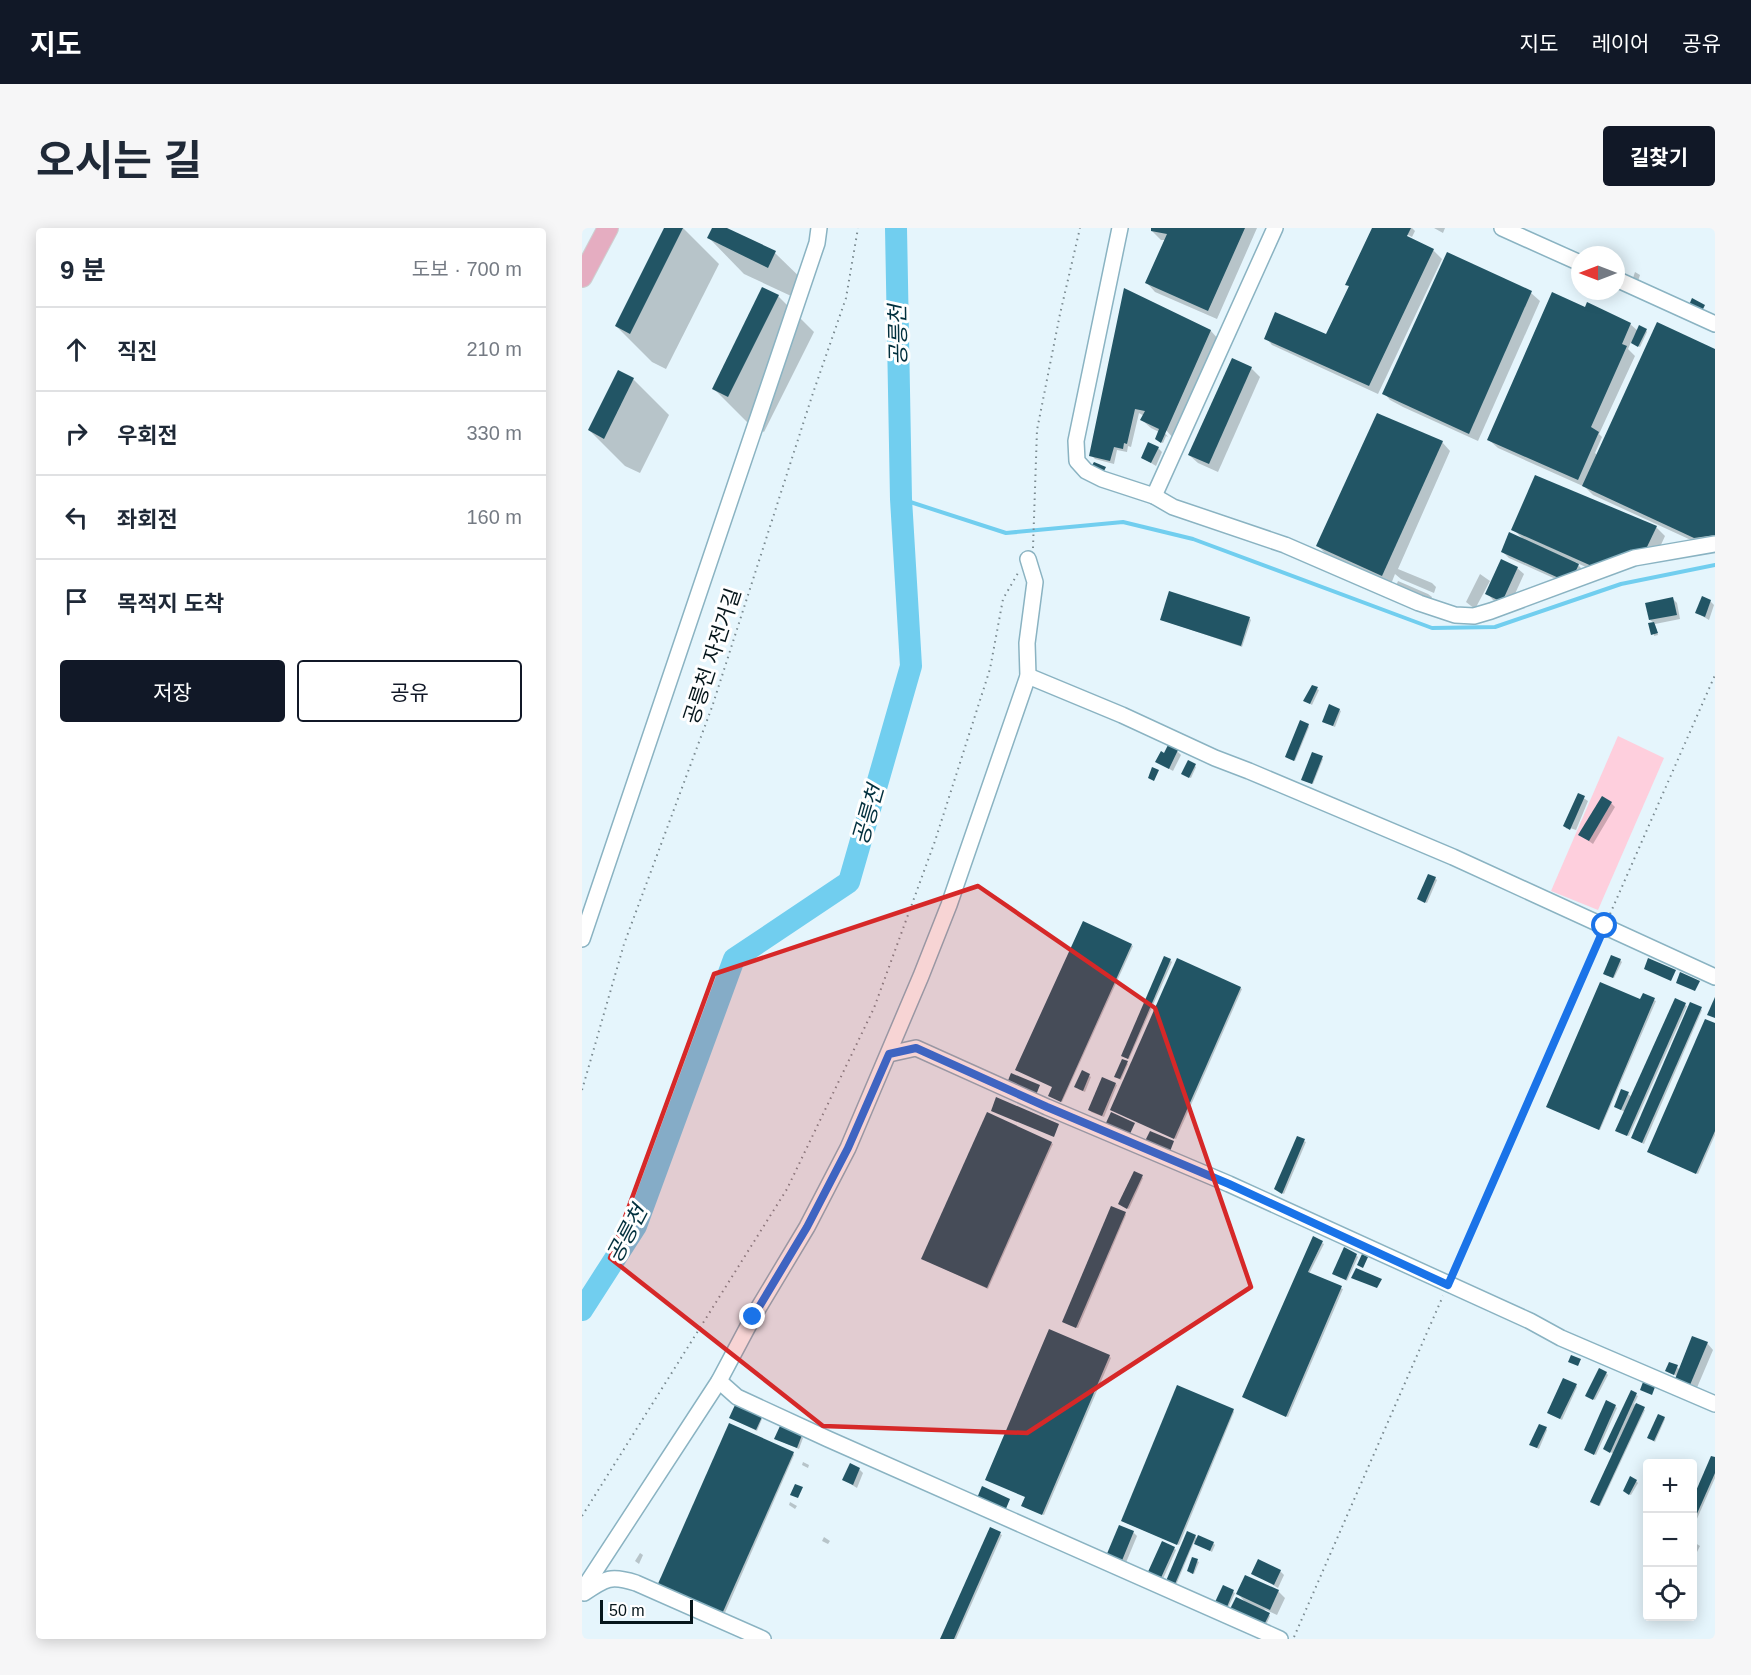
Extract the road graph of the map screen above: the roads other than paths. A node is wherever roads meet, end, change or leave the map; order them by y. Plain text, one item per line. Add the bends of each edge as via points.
1 (608, 228) edge
2 (819, 228) edge
3 (1120, 228) edge
4 (1275, 228) edge
5 (1502, 228) edge
6 (1571, 259) edge
7 (582, 277) edge
8 (1625, 283) edge
9 (1715, 324) edge
10 (1154, 496) junction
11 (1715, 544) edge
12 (1028, 559) road end
13 (1028, 676) junction
14 (582, 939) edge
15 (1715, 977) edge
16 (889, 1054) junction
17 (719, 1381) junction
18 (1715, 1404) edge
19 (582, 1593) edge
20 (764, 1639) edge
21 (1280, 1639) edge

1 - 7 main road
2 - 14 street
3 - 10 street via 1076,441 1077,461 1102,479
4 - 10 street
5 - 6 street
8 - 9 street
10 - 11 street via 1173,507 1285,545 1455,615 1474,616 1491,611 1634,558
12 - 13 street via 1035,582 1027,643
13 - 15 street via 1453,857
13 - 16 street via 949,905
16 - 17 street via 848,1148
16 - 18 street via 916,1048 1229,1184 1561,1338
17 - 19 street
17 - 21 street via 737,1397
19 - 20 street via 603,1580 621,1578

